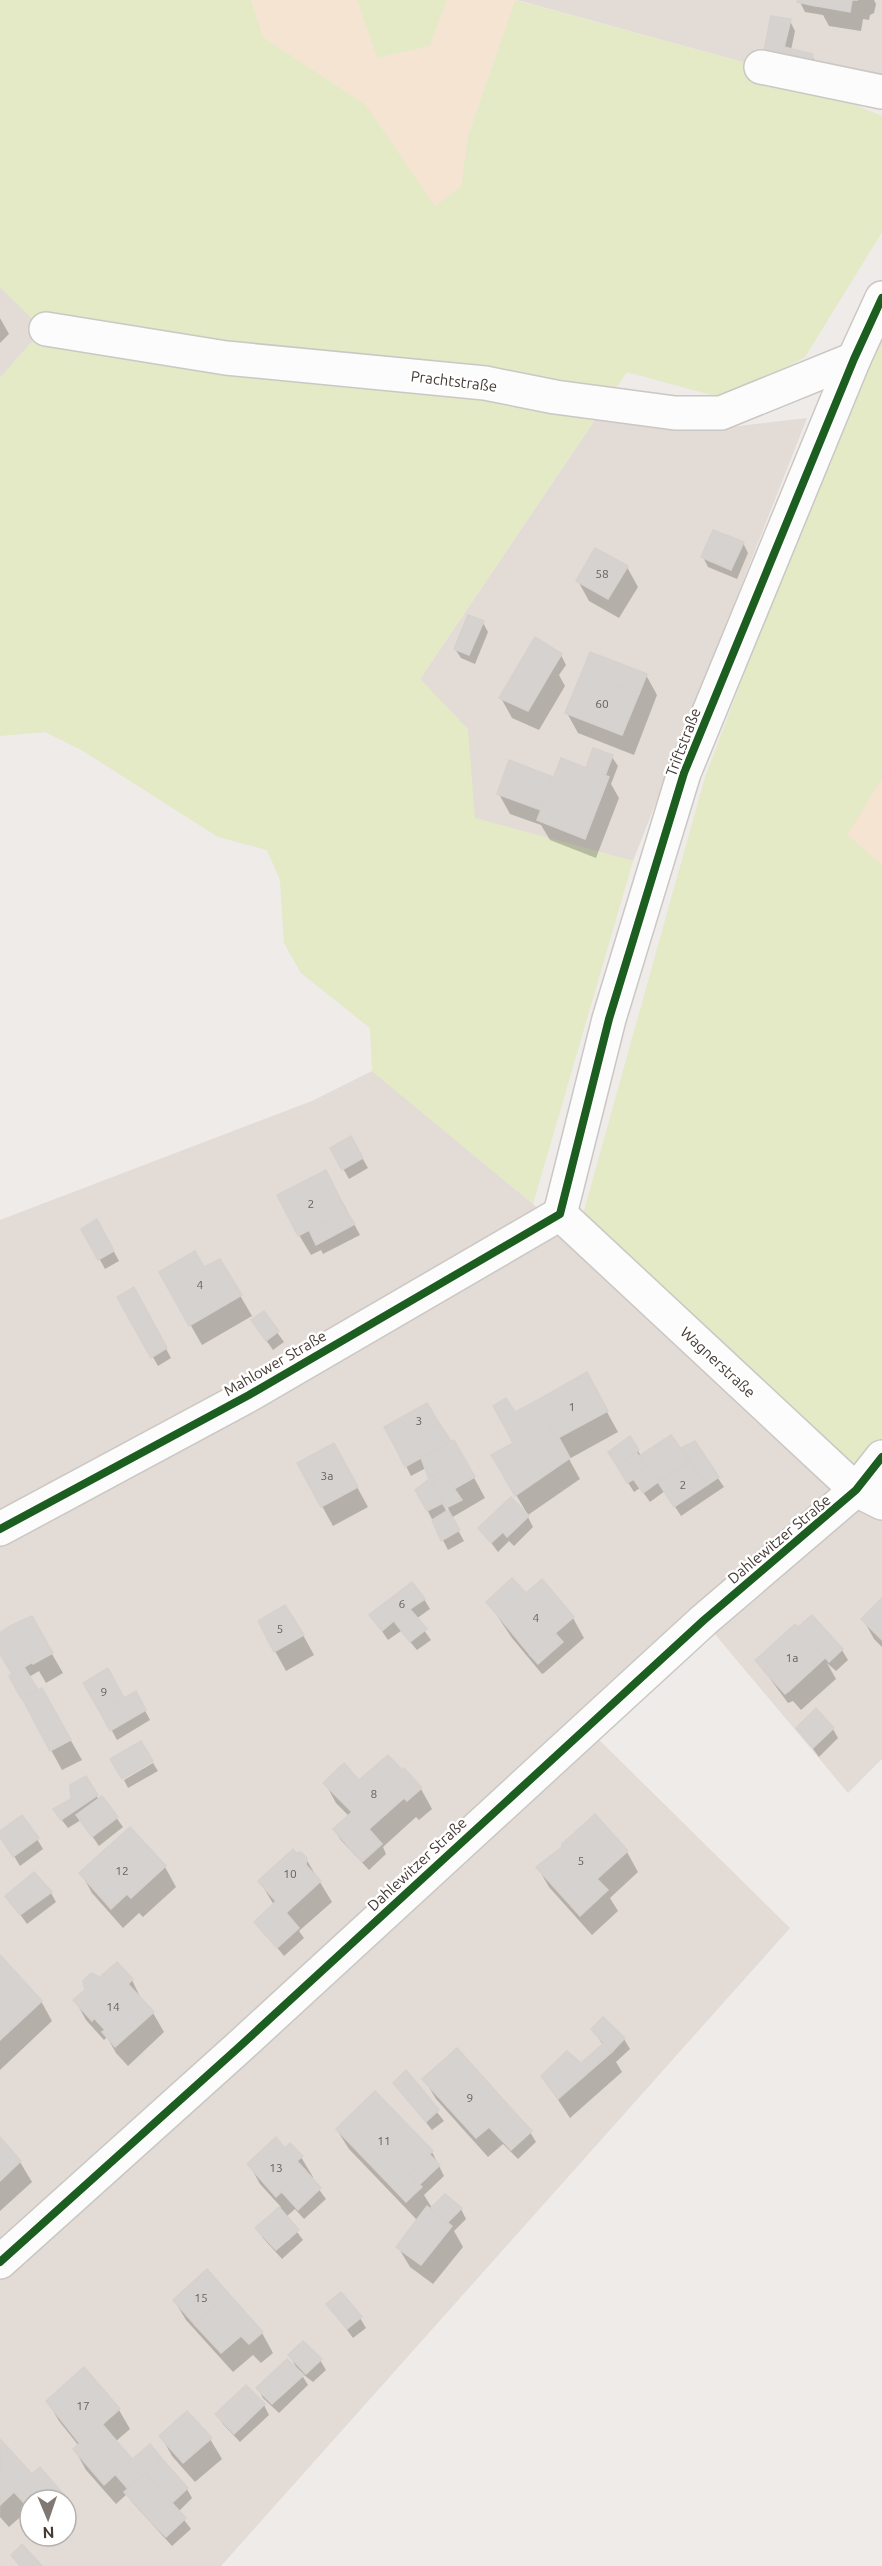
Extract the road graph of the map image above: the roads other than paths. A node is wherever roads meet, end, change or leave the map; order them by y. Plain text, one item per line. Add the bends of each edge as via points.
1 (761, 67) dead end
2 (882, 92) edge
3 (882, 298) edge
4 (46, 329) dead end
5 (854, 359) junction
6 (560, 1214) junction
7 (882, 1457) edge
8 (869, 1497) edge
9 (0, 1529) edge
10 (0, 2262) edge

1 - 2 street
3 - 5 street, Triftstraße
4 - 5 street, Prachtstraße via 226,358 485,383 675,413 721,413
5 - 6 street, Triftstraße via 684,773 609,1019
6 - 8 street, Wagnerstraße
6 - 9 street, Mahlower Straße via 249,1395
7 - 8 street, Dahlewitzer Straße
8 - 10 street, Dahlewitzer Straße via 704,1620

